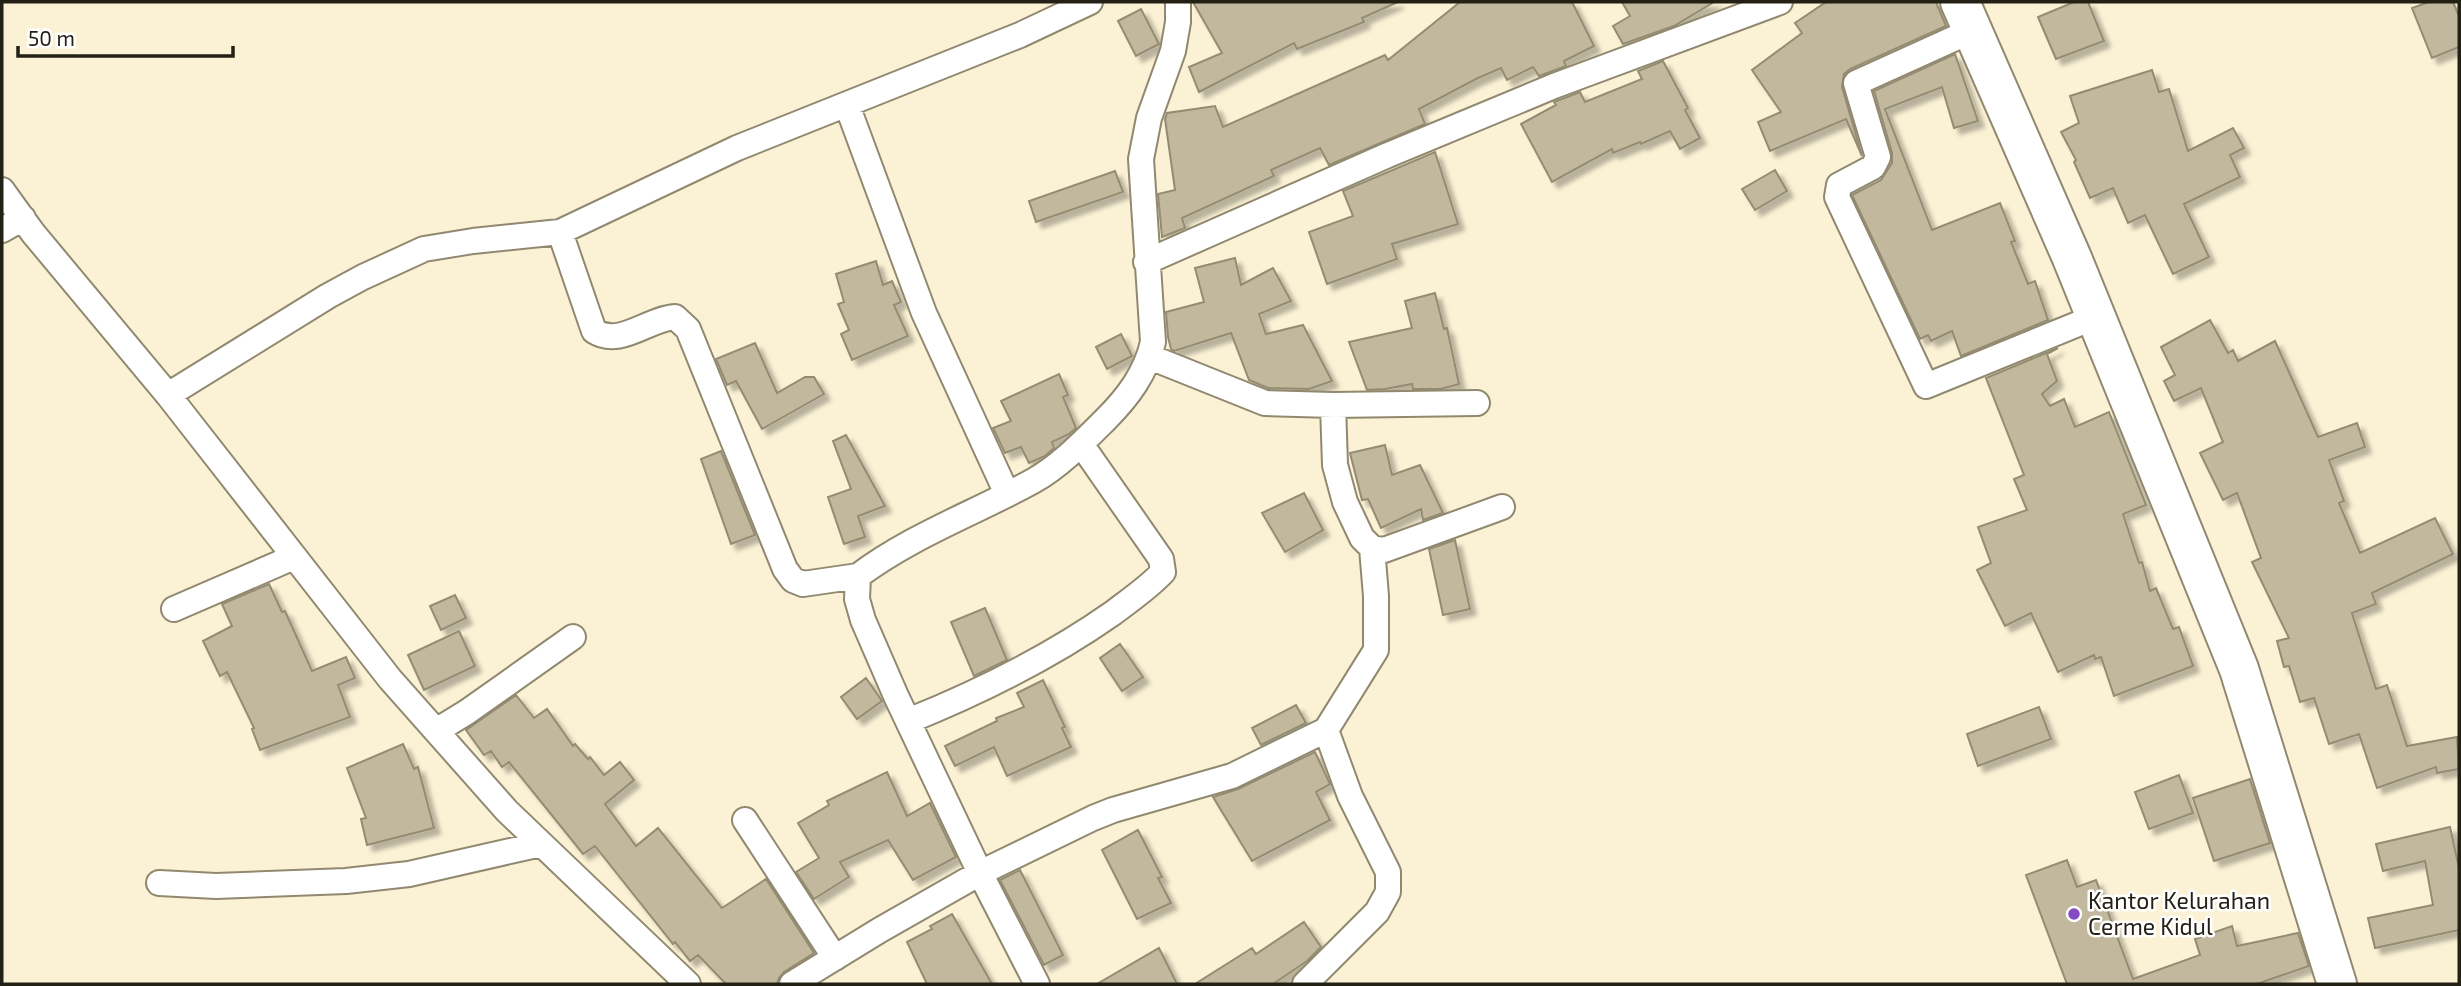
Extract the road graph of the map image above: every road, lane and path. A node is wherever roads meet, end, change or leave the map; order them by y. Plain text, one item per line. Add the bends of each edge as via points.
1 (1090, 2) edge
2 (1178, 2) edge
3 (1780, 2) edge
4 (1966, 16) edge
5 (846, 105) junction
6 (2, 190) edge
7 (12, 224) edge
8 (560, 232) junction
9 (1146, 262) junction
10 (2095, 317) junction
11 (1150, 358) junction
12 (168, 395) junction
13 (1477, 403) dead end
14 (1333, 405) junction
15 (1081, 444) junction
16 (1007, 494) junction
17 (1502, 507) dead end
18 (1372, 548) junction
19 (294, 557) junction
20 (859, 576) junction
21 (174, 609) dead end
22 (573, 637) dead end
23 (908, 721) junction
24 (1326, 730) junction
25 (436, 731) junction
26 (745, 820) dead end
27 (541, 844) junction
28 (980, 873) junction
29 (159, 883) dead end
30 (835, 958) junction
31 (688, 984) edge
32 (792, 984) edge
33 (1037, 984) edge
34 (1305, 984) edge
35 (2337, 984) edge

1 - 5 street
2 - 9 street via 1173,51 1149,118 1141,159
3 - 9 street via 1528,97
4 - 10 highway
4 - 10 street via 1856,83 1878,157 1873,167 1839,184 1837,197 1926,386
5 - 8 street via 737,148
5 - 16 street via 924,313
6 - 7 street
7 - 12 street
8 - 12 street via 424,250 328,296
8 - 20 street via 594,331 616,338 675,317 688,329 793,580 803,584
9 - 11 street via 1153,342
10 - 35 highway via 2239,669
11 - 14 street via 1265,403
11 - 15 street via 1120,405
12 - 19 street
13 - 14 street
14 - 18 street via 1335,465 1345,502
15 - 16 street via 1036,480
15 - 23 street via 1161,559 1163,572 1095,625 1037,661
16 - 20 street via 922,537
17 - 18 street via 1384,550
18 - 24 street via 1376,650
19 - 21 street
19 - 25 street
20 - 23 street via 857,598 863,620
22 - 25 street
23 - 28 street
24 - 28 street via 1232,776 1103,814
24 - 34 street via 1350,796 1388,872 1388,892 1377,912
25 - 27 street
26 - 30 street
27 - 29 street via 409,874 346,881 216,886
27 - 31 street
28 - 30 street
28 - 33 street
30 - 32 street

